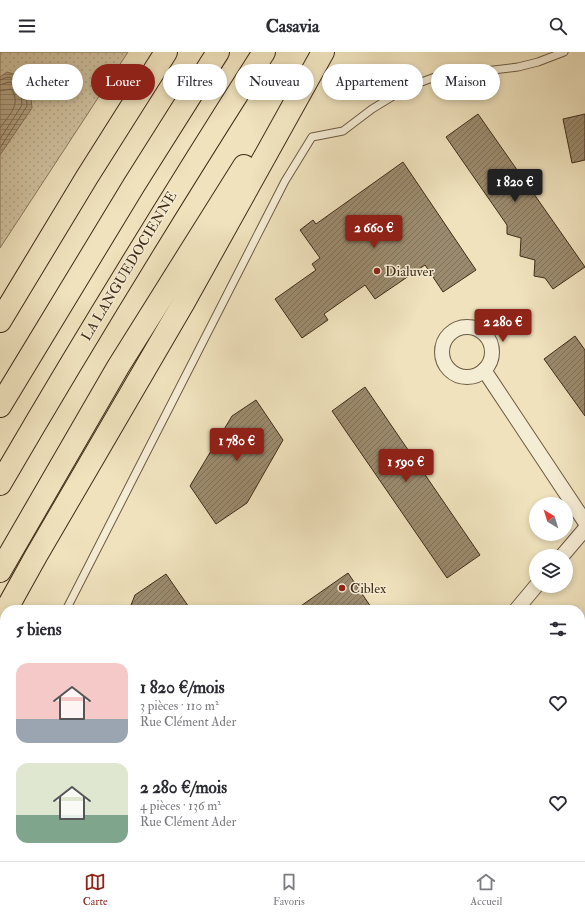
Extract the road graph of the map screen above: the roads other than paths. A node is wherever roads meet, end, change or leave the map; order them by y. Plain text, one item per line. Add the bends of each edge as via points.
1 (166, 52) edge
2 (218, 52) edge
3 (264, 52) edge
4 (315, 52) edge
5 (323, 52) edge
6 (564, 52) edge
7 (0, 321) edge
8 (484, 370) dead end
9 (0, 406) edge
10 (0, 484) edge
11 (585, 522) edge
12 (585, 529) edge
13 (568, 549) edge
14 (0, 572) edge
15 (530, 593) edge
16 (9, 605) edge
17 (69, 605) edge
18 (520, 605) edge

1 - 7 highway
2 - 9 highway
3 - 10 highway, LA LANGUEDOCIENNE via 176,189
4 - 14 highway via 118,367
5 - 16 highway via 184,302
6 - 17 lane via 518,67 435,77 408,87 343,131 312,136 285,181
8 - 11 street
12 - 13 street
15 - 18 street

